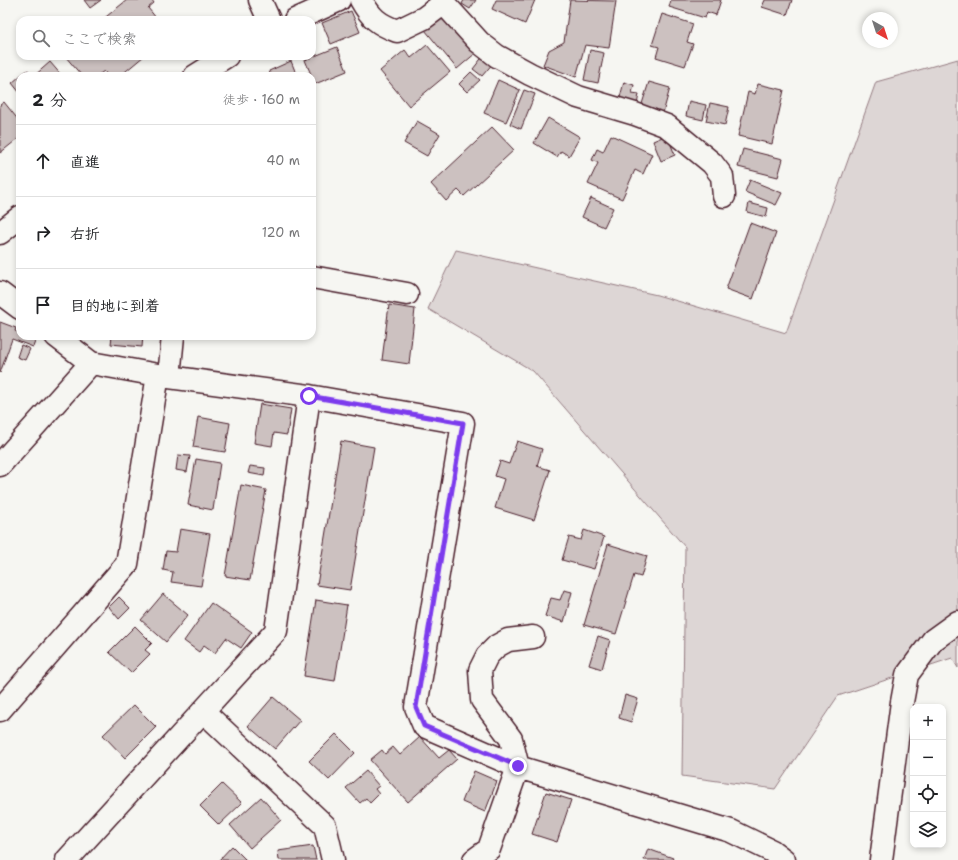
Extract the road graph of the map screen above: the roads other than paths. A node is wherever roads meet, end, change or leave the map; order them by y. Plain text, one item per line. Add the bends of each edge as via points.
1 (260, 0) edge
2 (339, 0) edge
3 (361, 0) edge
4 (443, 1) edge
5 (267, 16) edge
6 (304, 16) edge
7 (221, 60) edge
8 (201, 72) edge
9 (724, 196) dead end
10 (16, 220) edge
11 (0, 233) edge
12 (316, 278) edge
13 (0, 293) edge
14 (407, 294) dead end
15 (16, 305) edge
16 (61, 340) edge
17 (172, 340) edge
18 (91, 363) junction
19 (164, 376) junction
20 (309, 396) junction
21 (0, 465) edge
22 (958, 622) edge
23 (532, 637) dead end
24 (0, 710) edge
25 (204, 712) junction
26 (518, 766) junction
27 (66, 860) edge
28 (333, 860) edge
29 (474, 860) edge
30 (784, 860) edge
31 (881, 860) edge

1 - 5 street
2 - 6 street
3 - 4 street via 369,14 382,26 397,32 424,18
4 - 9 street via 479,42 497,56 578,97 667,126 712,163 722,176
7 - 8 street
10 - 11 street
12 - 14 street
13 - 15 street
16 - 18 street
17 - 19 street
18 - 19 street
18 - 21 street
19 - 20 street
19 - 24 street via 127,564
20 - 25 street via 276,631
20 - 26 street via 463,423 416,707 424,726
22 - 31 street via 933,640 907,675
23 - 26 street via 508,640 498,646 486,656 480,670 482,700 511,739
25 - 27 street
25 - 28 street via 325,826
26 - 29 street via 489,849
26 - 30 street via 731,831

